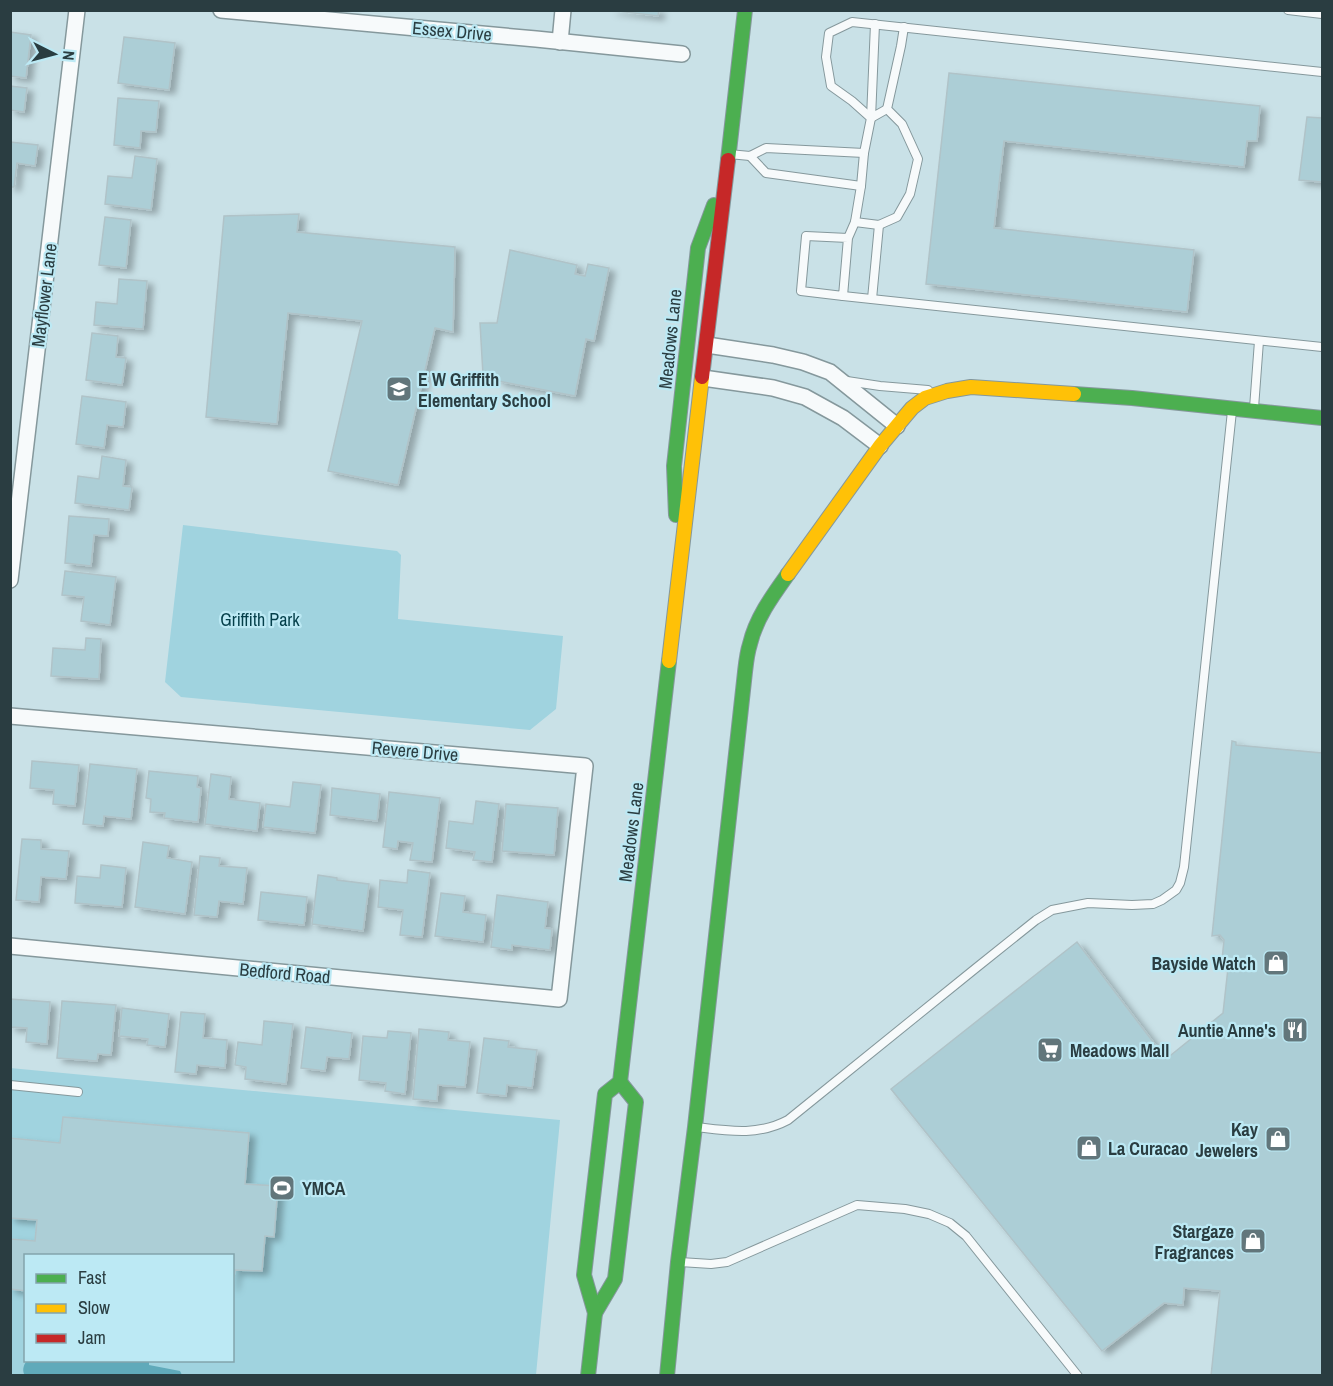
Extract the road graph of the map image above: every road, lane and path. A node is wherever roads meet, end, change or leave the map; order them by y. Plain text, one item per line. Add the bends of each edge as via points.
1 (77, 10) edge
2 (221, 10) edge
3 (563, 10) edge
4 (745, 10) edge
5 (1288, 10) edge
6 (1323, 14) edge
7 (319, 15) edge
8 (875, 24) junction
9 (904, 27) junction
10 (560, 42) junction
11 (682, 54) dead end
12 (1323, 72) edge
13 (887, 110) junction
14 (871, 118) junction
15 (864, 153) junction
16 (729, 154) junction
17 (750, 156) junction
18 (727, 173) junction
19 (861, 186) junction
20 (855, 222) junction
21 (879, 225) junction
22 (848, 238) junction
23 (843, 296) junction
24 (872, 299) junction
25 (1259, 341) junction
26 (707, 345) junction
27 (1323, 347) edge
28 (703, 378) junction
29 (842, 380) junction
30 (947, 391) junction
31 (1233, 408) junction
32 (1254, 411) junction
33 (1323, 418) edge
34 (897, 426) junction
35 (880, 446) junction
36 (10, 580) edge
37 (679, 586) junction
38 (10, 716) edge
39 (10, 946) edge
40 (559, 999) joint
41 (620, 1082) junction
42 (10, 1085) edge
43 (78, 1092) dead end
44 (695, 1127) junction
45 (678, 1262) junction
46 (595, 1314) junction
47 (588, 1376) edge
48 (667, 1376) edge
49 (1078, 1376) edge

1 - 36 street, Mayflower Lane
2 - 7 street, Essex Drive
3 - 10 street
4 - 16 street, Meadows Lane
5 - 6 lane
7 - 10 street, Essex Drive
8 - 9 lane
8 - 14 lane
8 - 14 lane via 852,22 829,33 826,57 831,86
9 - 12 lane
9 - 13 lane
10 - 11 street, Essex Drive
13 - 14 lane
13 - 21 lane via 902,124 918,159 910,194 897,217
14 - 15 lane
15 - 17 lane via 766,148
15 - 19 lane
16 - 17 lane
16 - 18 street, Meadows Lane
17 - 19 lane via 766,173
18 - 26 street, Meadows Lane
18 - 37 street, Meadows Lane via 698,248 674,466
19 - 20 lane
20 - 21 lane
20 - 22 lane
21 - 24 lane
22 - 23 lane
22 - 23 lane via 806,236 801,291
23 - 24 lane
24 - 25 lane
25 - 27 lane
25 - 32 lane
26 - 28 street, Meadows Lane
26 - 29 street via 803,362
28 - 35 street via 805,397 843,418
28 - 37 street, Meadows Lane
29 - 30 lane
29 - 34 street
30 - 31 street via 971,387
30 - 34 street via 925,398
31 - 32 street
31 - 44 lane via 1184,867 1176,890 1143,906 1088,903 1052,910 788,1120 758,1131
32 - 33 street
34 - 35 street
35 - 44 street via 770,599 749,646
37 - 41 street, Meadows Lane
38 - 40 street, Revere Drive via 585,766
39 - 40 street, Bedford Road
41 - 46 street via 604,1094 584,1275
41 - 46 street via 636,1102 615,1279
42 - 43 lane
44 - 45 street
45 - 48 street
45 - 49 lane via 728,1262 857,1205 929,1214 966,1236
46 - 47 street

